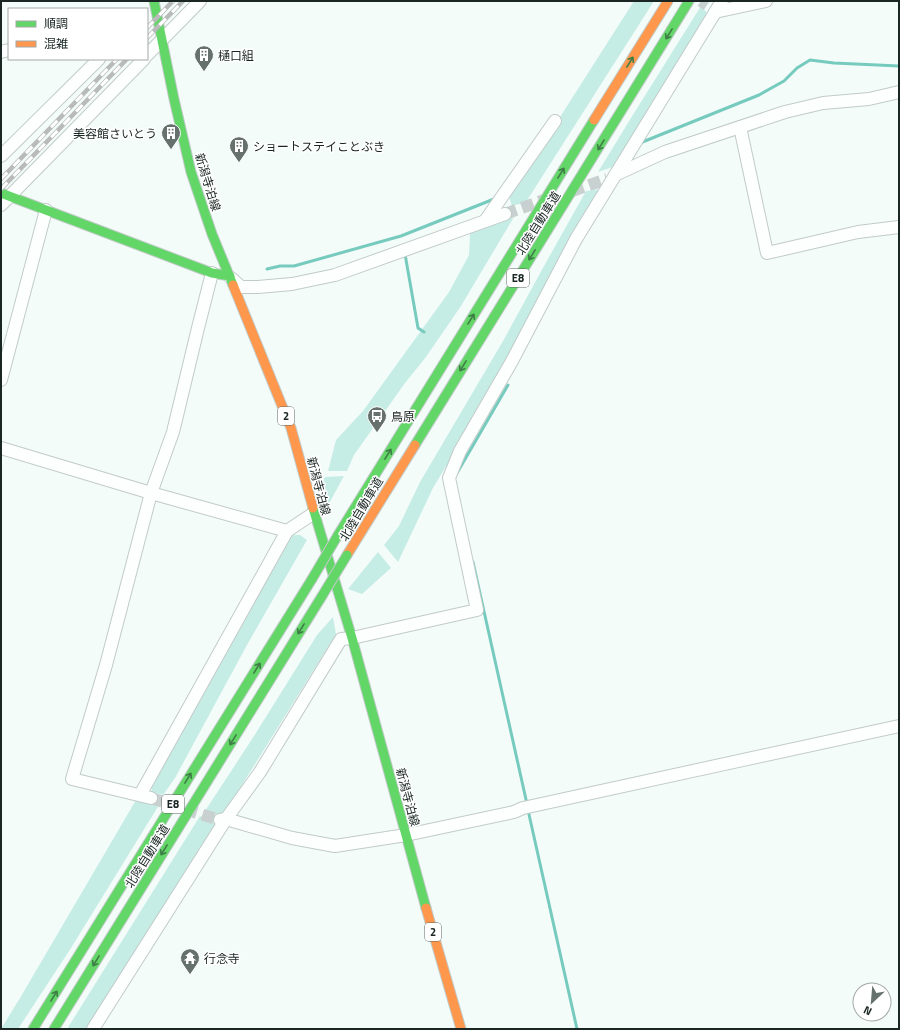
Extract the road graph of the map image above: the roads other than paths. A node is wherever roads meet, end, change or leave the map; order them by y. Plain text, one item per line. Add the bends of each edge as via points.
1 (200, 1) edge
2 (668, 1) edge
3 (689, 1) edge
4 (722, 1) edge
5 (766, 1) edge
6 (153, 4) edge
7 (711, 8) junction
8 (162, 40) junction
9 (148, 54) edge
10 (98, 60) edge
11 (143, 60) edge
12 (899, 92) edge
13 (555, 121) dead end
14 (740, 127) junction
15 (1, 156) edge
16 (612, 176) junction
17 (4, 198) edge
18 (46, 210) junction
19 (505, 214) tunnel mouth
20 (485, 221) junction
21 (899, 227) edge
22 (212, 273) junction
23 (230, 276) junction
24 (1, 380) edge
25 (1, 448) edge
26 (151, 493) junction
27 (314, 513) junction
28 (288, 531) junction
29 (352, 638) junction
30 (899, 726) edge
31 (222, 820) junction
32 (406, 835) junction
33 (33, 1029) edge
34 (54, 1029) edge
35 (93, 1029) edge
36 (461, 1029) edge

1 - 8 street
33 -> 2 main road, 北陸自動車道 / E8, bridge
3 -> 34 main road, 北陸自動車道 / E8, bridge
4 - 7 street
5 - 7 street
6 - 8 main road, 新潟寺泊線 / 2
7 - 16 street via 649,119
8 - 9 street
8 - 23 main road, 新潟寺泊線 / 2 via 191,172 212,234
10 - 15 street
11 - 17 street
12 - 14 street via 869,99 823,103
13 - 20 street
14 - 16 street via 666,152
14 - 21 street via 767,253 858,232
16 - 29 street via 460,451 449,478 477,610
17 - 18 main road
18 - 22 main road
18 - 24 street
19 - 20 street
20 - 23 street via 335,275 292,284 258,287 241,287
22 - 23 main road
22 - 26 street via 173,432
23 - 27 main road, 新潟寺泊線 / 2 via 292,428
25 - 26 street
26 - 28 street
26 - 28 street via 106,665 72,779 145,796
27 - 28 street
27 - 29 main road, 新潟寺泊線 / 2
29 - 31 street via 341,639 260,772
29 - 32 main road, 新潟寺泊線 / 2
30 - 32 street
31 - 32 street via 335,846
31 - 35 street
32 - 36 main road, 新潟寺泊線 / 2

